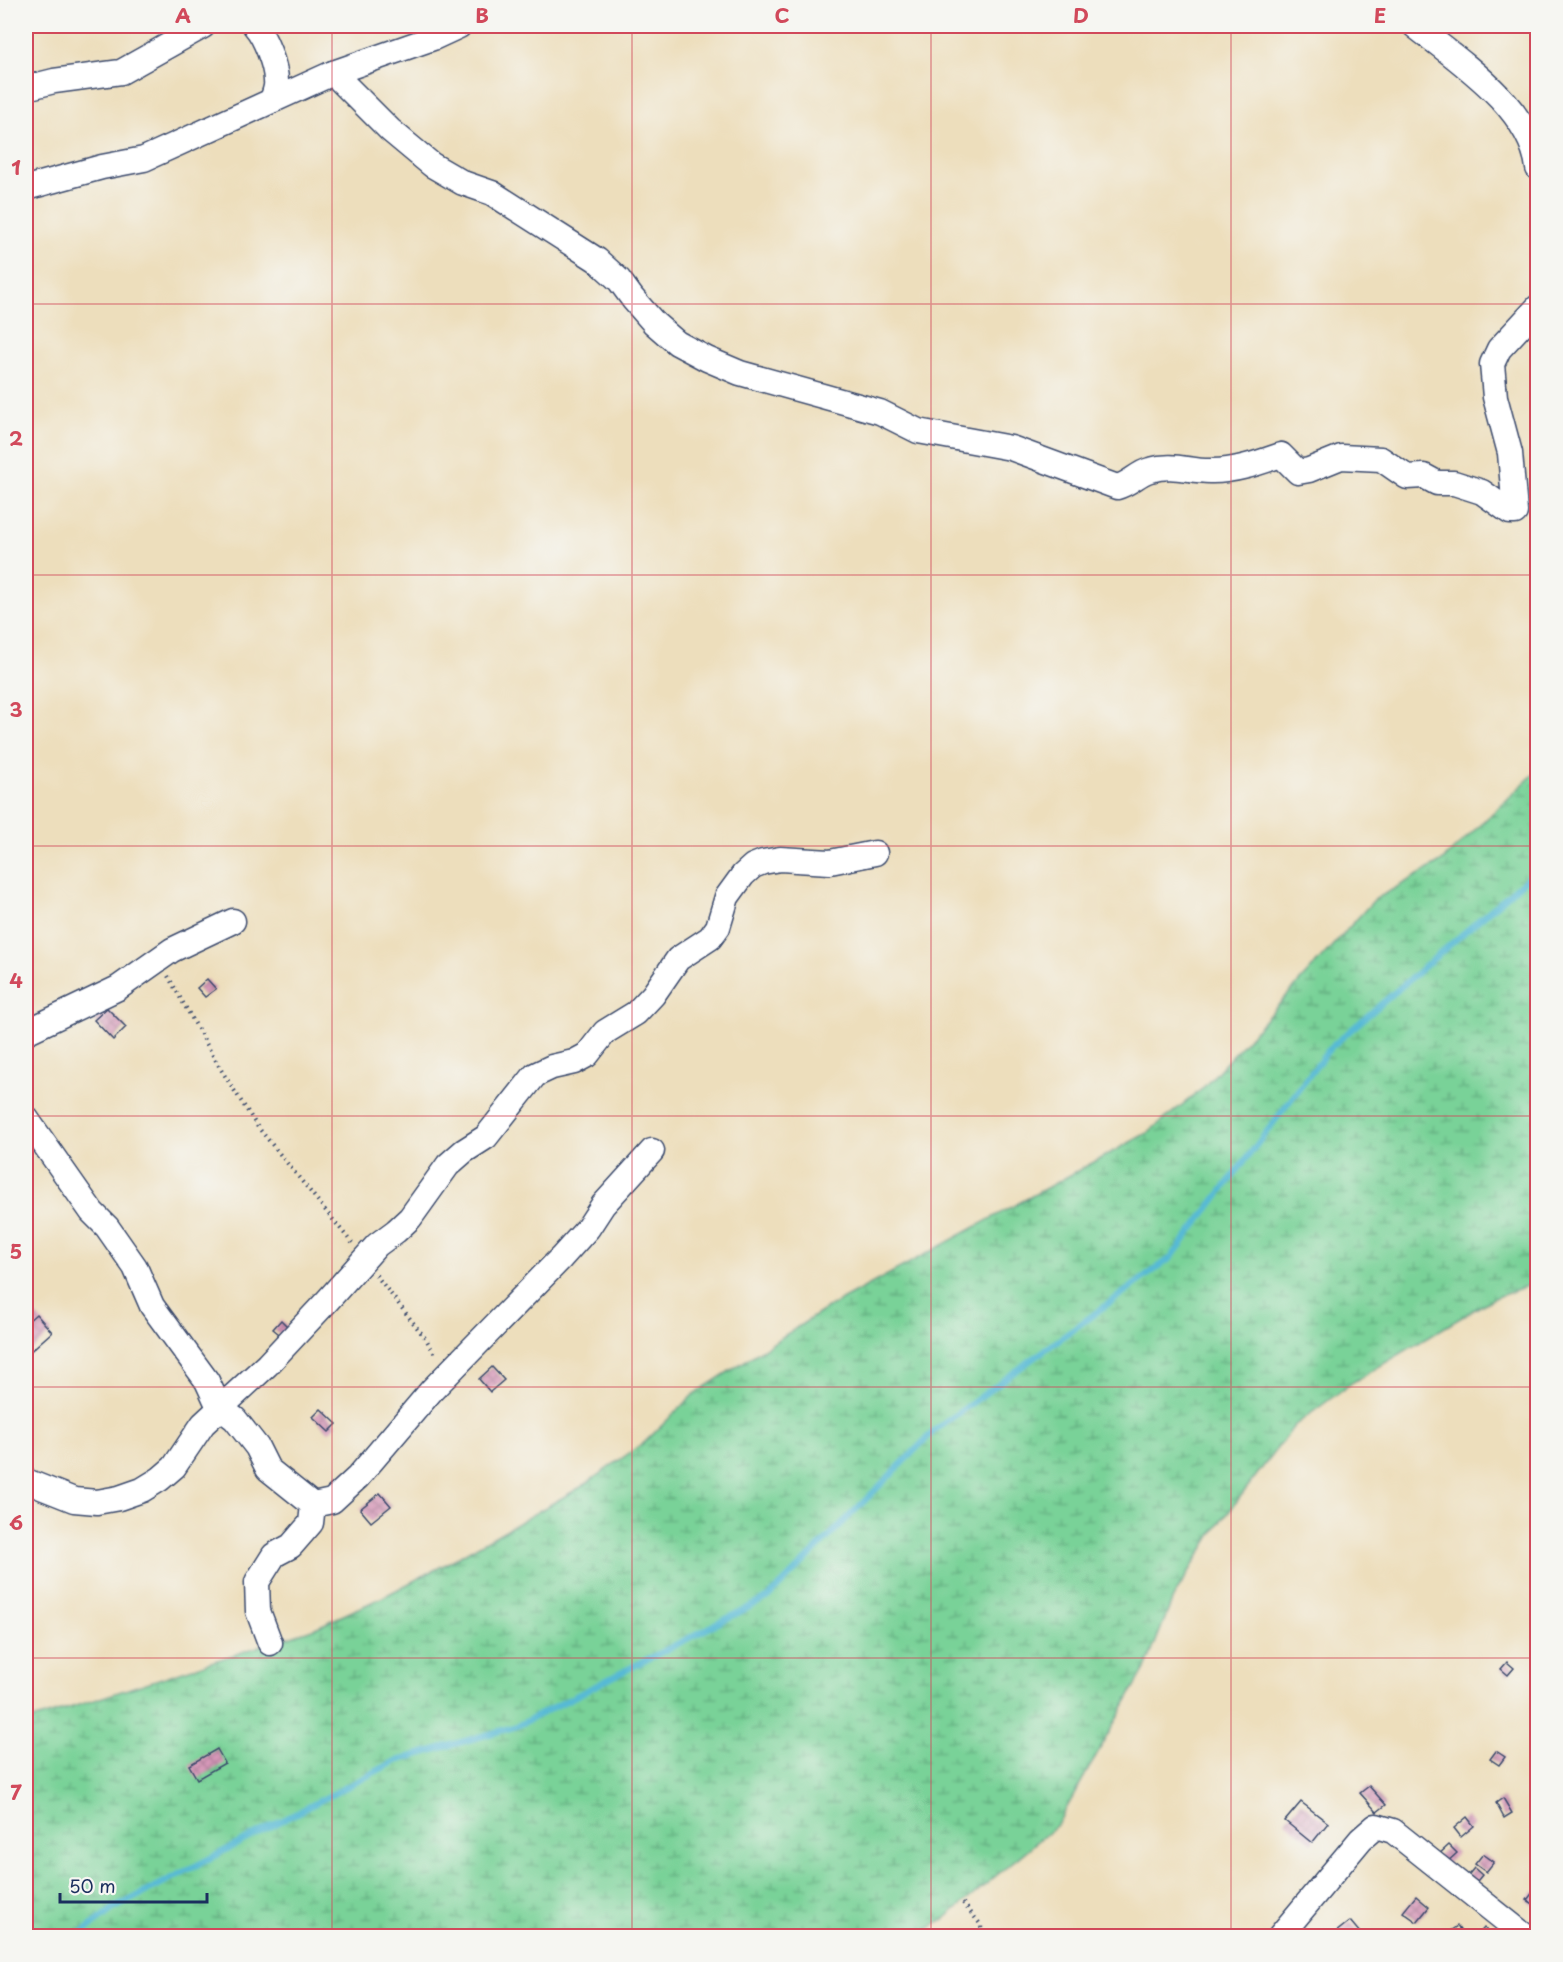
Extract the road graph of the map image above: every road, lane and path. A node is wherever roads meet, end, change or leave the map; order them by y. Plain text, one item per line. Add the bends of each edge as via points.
1 (203, 26) edge
2 (255, 26) edge
3 (459, 26) edge
4 (1415, 26) edge
5 (333, 73) junction
6 (26, 88) edge
7 (272, 100) junction
8 (1538, 168) edge
9 (26, 188) edge
10 (1538, 307) edge
11 (875, 853) dead end
12 (233, 921) dead end
13 (158, 960) junction
14 (26, 1032) edge
15 (26, 1118) edge
16 (652, 1151) dead end
17 (365, 1258) junction
18 (447, 1376) junction
19 (219, 1407) junction
20 (27, 1480) edge
21 (313, 1505) junction
22 (270, 1643) dead end
23 (963, 1903) dead end
24 (982, 1936) edge
25 (1280, 1936) edge
26 (1525, 1936) edge

1 - 6 street via 121,72
2 - 7 street via 275,70 277,83
3 - 5 street
4 - 8 street via 1464,62 1495,93 1527,133
5 - 7 street
5 - 10 street via 432,165 463,183 492,193 597,260 654,323 677,343 707,360 880,412 918,431 1011,447 1117,487 1148,470 1168,467 1208,472 1281,455 1302,472 1337,458 1358,456 1384,460 1407,477 1424,476 1437,483 1454,483 1482,492 1515,512 1510,453 1495,397 1492,364 1499,349
7 - 9 street via 144,159
11 - 17 street via 830,862 780,859 753,866 727,897 718,927 710,938 678,959 636,1013 605,1032 587,1055 535,1075 486,1137 448,1165 410,1218
12 - 13 street
13 - 14 street via 118,988
13 - 17 path via 257,1126
15 - 19 street via 135,1267 152,1306 207,1381
16 - 18 street via 561,1258
17 - 18 path via 426,1339
17 - 19 street via 267,1365
18 - 21 street via 358,1477 332,1501
19 - 20 street via 174,1467 142,1490 97,1502 74,1500
19 - 21 street via 235,1419 268,1469
21 - 22 street via 311,1523 291,1546 274,1555 257,1582 258,1611
23 - 24 path via 981,1925
25 - 26 street via 1376,1826 1393,1831

